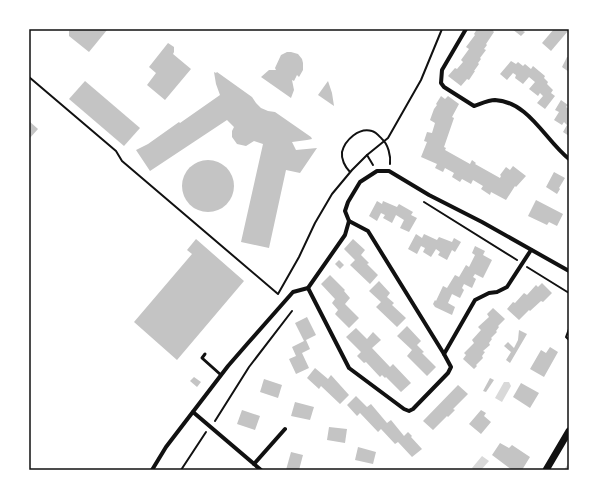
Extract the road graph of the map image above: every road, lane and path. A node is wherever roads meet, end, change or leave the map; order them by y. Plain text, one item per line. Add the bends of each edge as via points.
1 (442, 29) edge
2 (466, 29) edge
3 (29, 77) edge
4 (367, 155) junction
5 (569, 159) edge
6 (377, 171) junction
7 (350, 222) junction
8 (531, 250) junction
9 (569, 271) edge
10 (308, 288) junction
11 (292, 311) dead end
12 (569, 329) edge
13 (569, 340) edge
14 (205, 354) dead end
15 (444, 354) junction
16 (220, 375) junction
17 (193, 412) junction
18 (210, 427) junction
19 (285, 429) dead end
20 (569, 431) edge
21 (254, 464) junction
22 (152, 470) edge
23 (181, 470) edge
24 (260, 470) edge
25 (546, 470) edge

1 - 4 path via 421,80 388,138
2 - 5 street via 442,70 441,83 444,87 474,106 494,100 514,104 539,125 558,150
3 - 4 path via 116,151 122,161 278,294 332,194
4 - 6 path
6 - 7 street via 360,182 348,202 345,211
6 - 8 street via 388,171
7 - 10 street via 345,235
7 - 15 street via 368,231
8 - 9 street
8 - 15 street via 507,287 475,300
10 - 15 street via 349,368 409,412 448,373 451,367
10 - 16 street via 292,292
11 - 18 path via 249,368
12 - 13 path via 566,337
14 - 16 lane via 202,358
16 - 17 street
17 - 18 street
17 - 22 street
18 - 21 street
18 - 23 path
19 - 21 street
20 - 25 street
21 - 24 street

